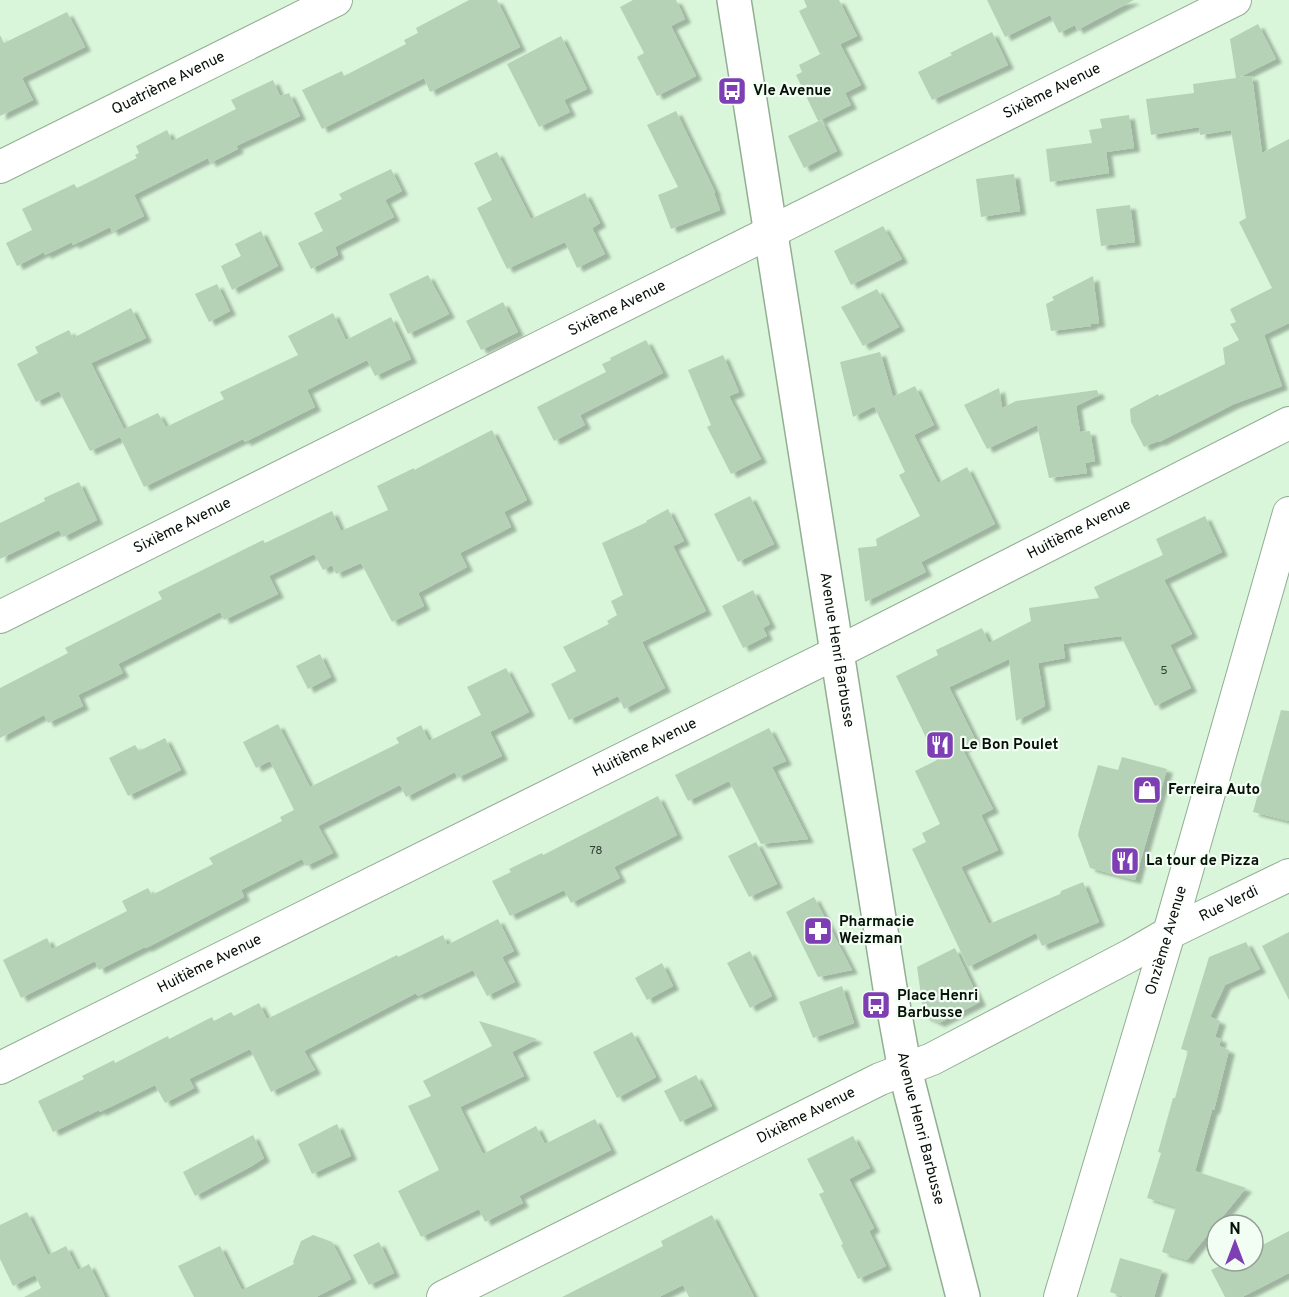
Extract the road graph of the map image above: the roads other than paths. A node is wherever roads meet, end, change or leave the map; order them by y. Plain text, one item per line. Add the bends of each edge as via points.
1 (336, 0) edge
2 (734, 0) edge
3 (1235, 0) edge
4 (0, 167) edge
5 (771, 231) junction
6 (1289, 423) edge
7 (1289, 513) edge
8 (0, 618) edge
9 (838, 652) junction
10 (1289, 875) edge
11 (1169, 933) junction
12 (0, 1068) edge
13 (905, 1070) junction
14 (443, 1297) edge
15 (963, 1297) edge
16 (1060, 1297) edge

1 - 4 street, Quatrième Avenue
2 - 5 street, Avenue Henri Barbusse
3 - 5 street, Sixième Avenue
5 - 8 street, Sixième Avenue
5 - 9 street, Avenue Henri Barbusse
6 - 9 street, Huitième Avenue
7 - 11 street, Onzième Avenue
9 - 12 street, Huitième Avenue
9 - 13 street, Avenue Henri Barbusse
10 - 11 street, Rue Verdi
11 - 13 street, Dixième Avenue
11 - 16 street, Onzième Avenue
13 - 14 street, Dixième Avenue
13 - 15 street, Avenue Henri Barbusse

